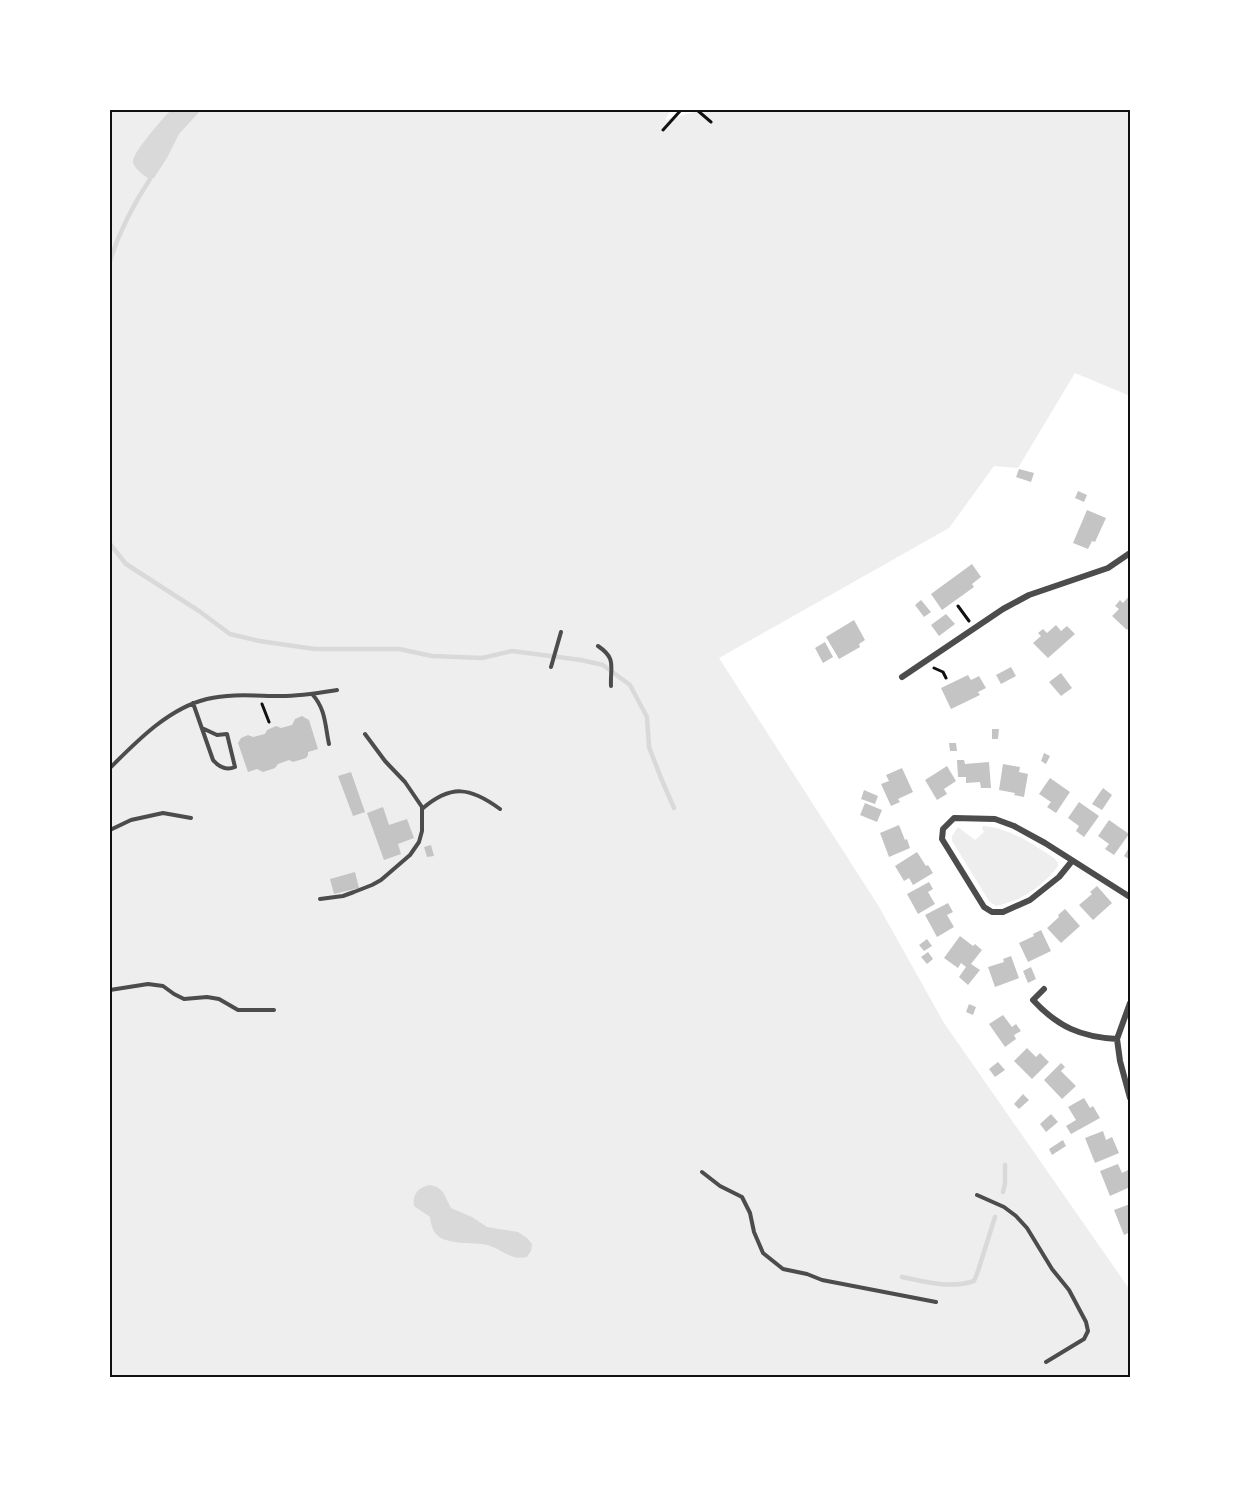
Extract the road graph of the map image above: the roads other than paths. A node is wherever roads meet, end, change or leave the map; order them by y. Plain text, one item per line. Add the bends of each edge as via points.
1 (1131, 553) edge
2 (561, 632) dead end
3 (598, 646) dead end
4 (552, 665) dead end
5 (902, 677) dead end
6 (611, 686) dead end
7 (337, 690) dead end
8 (312, 694) junction
9 (193, 703) junction
10 (202, 728) junction
11 (365, 734) dead end
12 (329, 744) dead end
13 (110, 768) edge
14 (422, 809) junction
15 (500, 809) dead end
16 (191, 818) dead end
17 (110, 830) edge
18 (1072, 861) junction
19 (1131, 897) edge
20 (320, 899) dead end
21 (1044, 989) dead end
22 (110, 990) edge
23 (1131, 1003) edge
24 (274, 1010) dead end
25 (1117, 1039) junction
26 (1131, 1098) edge
27 (702, 1172) dead end
28 (978, 1195) dead end
29 (936, 1302) dead end
30 (1046, 1362) dead end

1 - 5 street via 1108,568 1029,595 1003,609
2 - 4 lane
3 - 6 lane via 613,663
7 - 8 lane
8 - 9 lane via 221,696
8 - 12 lane via 324,716
9 - 10 lane
9 - 13 lane via 157,724
10 - 10 lane via 213,760 226,769 235,767 227,734 217,735
11 - 14 lane
14 - 15 lane via 447,792 463,791 485,798
14 - 20 lane via 422,831 410,855 372,885 343,896
16 - 17 lane via 163,813 131,820
18 - 18 street via 1059,878 1030,900 1002,912 992,912 984,907 951,855 942,839 943,829 954,818 995,819 1033,836
18 - 19 street
21 - 25 street via 1033,1000 1063,1026 1080,1034
22 - 24 lane via 148,984 163,986 184,999 207,997 238,1010
23 - 25 street
25 - 26 street
27 - 29 lane via 742,1197 763,1253 783,1269
28 - 30 lane via 1016,1216 1069,1290 1086,1322 1084,1340

